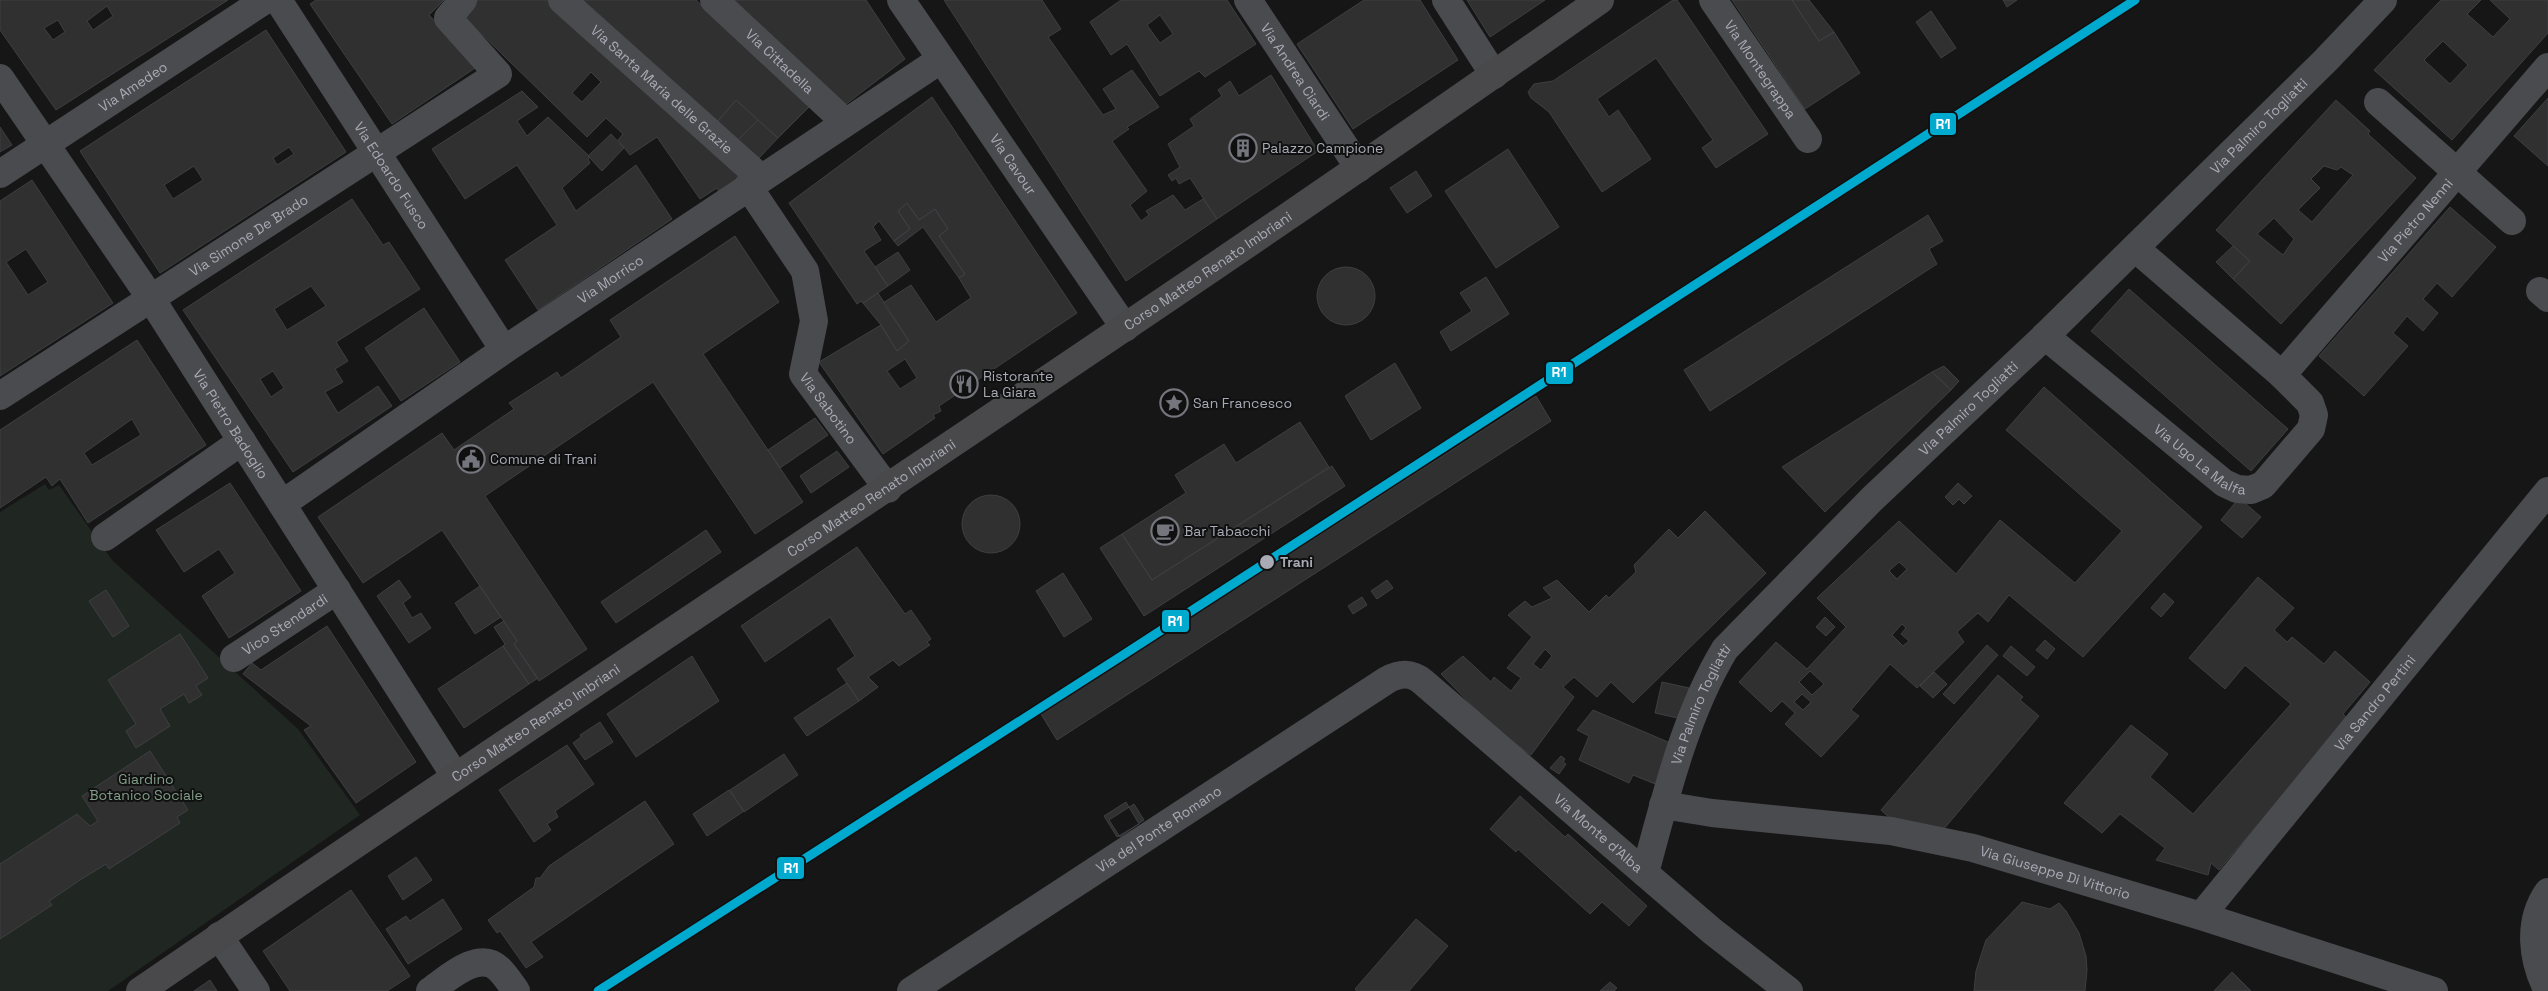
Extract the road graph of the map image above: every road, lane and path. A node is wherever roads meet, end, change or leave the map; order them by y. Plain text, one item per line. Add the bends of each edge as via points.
1 (265, 0) edge
2 (278, 0) edge
3 (463, 0) edge
4 (562, 0) edge
5 (714, 0) edge
6 (901, 0) edge
7 (1248, 0) edge
8 (1446, 0) edge
9 (1600, 0) edge
10 (1713, 0) edge
11 (2383, 0) edge
12 (940, 60) junction
13 (2548, 67) edge
14 (1494, 75) junction
15 (0, 78) edge
16 (2378, 102) dead end
17 (845, 122) junction
18 (1808, 139) dead end
19 (45, 145) junction
20 (377, 153) junction
21 (1360, 168) junction
22 (2456, 171) junction
23 (0, 174) edge
24 (755, 182) junction
25 (2512, 221) dead end
26 (2135, 248) junction
27 (150, 297) junction
28 (1125, 328) junction
29 (2045, 336) junction
30 (504, 350) junction
31 (2282, 375) junction
32 (0, 396) edge
33 (242, 442) junction
34 (888, 489) junction
35 (2548, 491) edge
36 (282, 504) junction
37 (105, 537) dead end
38 (337, 590) junction
39 (234, 658) dead end
40 (1410, 674) joint
41 (456, 776) junction
42 (1664, 805) junction
43 (1645, 873) junction
44 (2548, 892) edge
45 (2201, 916) junction
46 (219, 936) junction
47 (2401, 986) edge
48 (140, 991) edge
49 (256, 991) edge
50 (430, 991) edge
51 (516, 991) edge
52 (911, 991) edge
53 (1789, 991) edge
54 (2434, 991) edge
55 (2548, 991) edge

1 - 19 street, Via Amedeo
2 - 20 street, Via Edoardo Fusco
3 - 20 street, Via Simone De Brado via 448,18 498,74
4 - 24 street, Via Santa Maria delle Grazie
5 - 17 street, Via Cittadella
6 - 12 street, Via Cavour
7 - 21 street, Via Andrea Ciardi
8 - 14 street
9 - 14 street, Corso Matteo Renato Imbriani
10 - 18 street, Via Montegrappa
11 - 26 street, Via Palmiro Togliatti
12 - 17 street, Via Morrico
12 - 28 street, Via Cavour
13 - 22 street, Via Pietro Nenni
14 - 21 street, Corso Matteo Renato Imbriani
15 - 19 street, Via Pietro Badoglio
16 - 22 street
17 - 24 street, Via Morrico
19 - 23 street, Via Amedeo
19 - 27 street, Via Pietro Badoglio
20 - 27 street, Via Simone De Brado
20 - 30 street, Via Edoardo Fusco
21 - 28 street, Corso Matteo Renato Imbriani
22 - 25 street
22 - 31 street, Via Pietro Nenni
24 - 30 street, Via Morrico
24 - 34 street, Via Sabotino via 805,271 814,321 803,374
26 - 29 street, Via Palmiro Togliatti
26 - 31 street, Via Ugo La Malfa
27 - 32 street, Via Simone De Brado
27 - 33 street, Via Pietro Badoglio
28 - 34 street, Corso Matteo Renato Imbriani
29 - 31 street, Via Ugo La Malfa via 2224,483 2237,489 2251,490 2263,485 2311,428 2314,415 2310,403
29 - 42 street, Via Palmiro Togliatti via 1872,500 1725,649 1709,675 1697,705
30 - 36 street, Via Morrico
33 - 36 street, Via Pietro Badoglio
33 - 37 street
34 - 41 street, Corso Matteo Renato Imbriani
35 - 45 street, Via Sandro Pertini
36 - 38 street, Via Pietro Badoglio
38 - 39 street, Vico Stendardi
38 - 41 street, Via Pietro Badoglio
40 - 43 street, Via Monte d'Alba via 1424,682
40 - 52 street, Via del Ponte Romano via 1387,680
41 - 46 street, Corso Matteo Renato Imbriani
42 - 43 street, Via Palmiro Togliatti
42 - 45 street, Via Giuseppe Di Vittorio via 1900,833 1974,848
43 - 53 street, Via Monte d'Alba
44 - 55 street via 2536,918 2533,938 2536,963
45 - 47 street, Via Giuseppe Di Vittorio
46 - 48 street, Corso Matteo Renato Imbriani
46 - 49 street
47 - 54 street, Via Giuseppe Di Vittorio
50 - 51 street via 463,968 487,963 498,968

